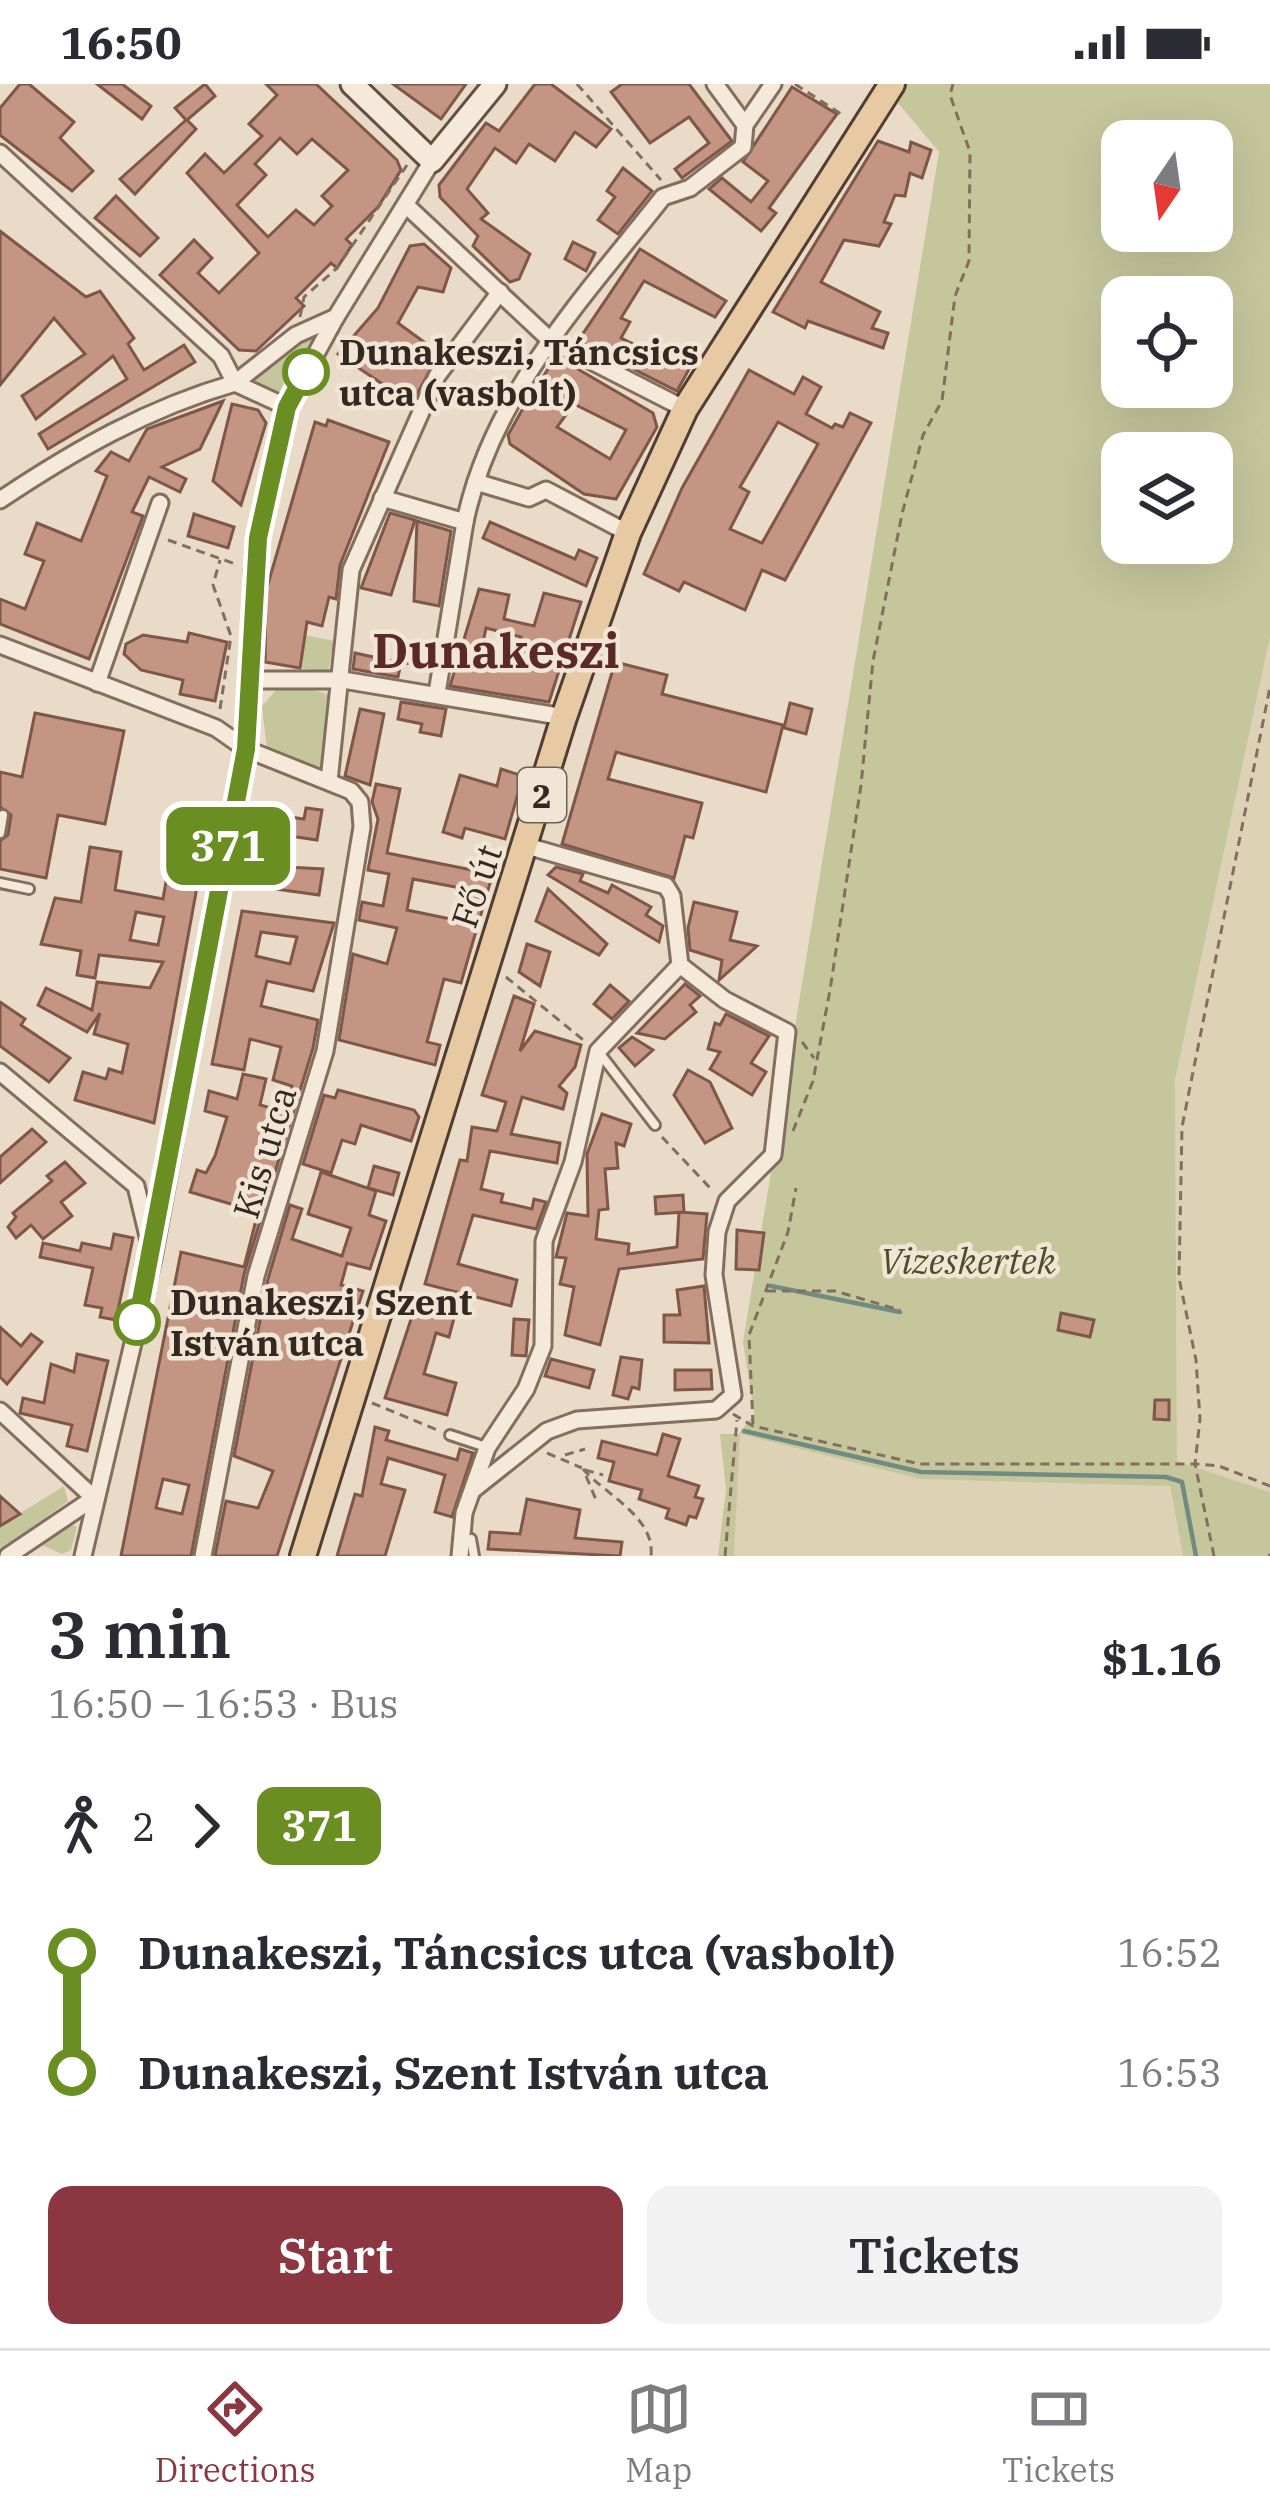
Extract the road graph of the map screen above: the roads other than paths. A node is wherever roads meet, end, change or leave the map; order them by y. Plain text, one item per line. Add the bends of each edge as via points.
1 (352, 84) edge
2 (495, 84) edge
3 (715, 84) edge
4 (773, 84) edge
5 (892, 84) edge
6 (745, 125) junction
7 (0, 153) edge
8 (427, 156) junction
9 (408, 207) junction
10 (500, 292) junction
11 (336, 317) junction
12 (550, 340) junction
13 (236, 383) junction
14 (287, 407) junction
15 (685, 409) junction
16 (476, 482) junction
17 (382, 498) junction
18 (0, 500) edge
19 (160, 503) dead end
20 (465, 522) junction
21 (628, 533) junction
22 (0, 645) edge
23 (252, 680) junction
24 (343, 680) junction
25 (97, 682) junction
26 (437, 693) junction
27 (564, 717) junction
28 (246, 749) junction
29 (329, 781) junction
30 (3, 815) edge
31 (0, 833) edge
32 (527, 846) junction
33 (0, 883) edge
34 (29, 889) dead end
35 (680, 965) junction
36 (598, 1051) junction
37 (0, 1072) edge
38 (655, 1125) road end
39 (153, 1258) junction
40 (0, 1411) edge
41 (450, 1435) road end
42 (487, 1448) junction
43 (470, 1492) junction
44 (94, 1498) junction
45 (471, 1539) dead end
46 (18, 1554) edge
47 (83, 1556) edge
48 (203, 1556) edge
49 (303, 1556) edge
50 (460, 1556) edge
51 (474, 1556) edge

1 - 8 main road
2 - 8 main road
3 - 6 street
4 - 6 street
5 - 15 main road, Fő út / 2
6 - 12 street via 743,147 690,188 669,192
7 - 13 street via 220,356
8 - 9 street
9 - 10 street
9 - 11 street
10 - 12 street
10 - 17 street via 437,376
11 - 13 street via 296,335
11 - 14 street
12 - 15 street
12 - 16 street via 497,425
13 - 14 street
13 - 18 street via 133,418
14 - 23 street via 254,571
15 - 21 main road, Fő út / 2
16 - 20 street
16 - 21 street via 529,498 546,490
17 - 20 street
17 - 24 street via 351,570
19 - 25 street
20 - 26 street
21 - 27 main road, Fő út / 2
22 - 25 street
23 - 24 street
23 - 28 street
24 - 26 street
24 - 29 street
25 - 28 street via 216,728
26 - 27 street
27 - 32 main road, Fő út / 2
28 - 29 street
28 - 39 street
29 - 48 street, Kis utca via 360,802 359,849 325,1051 256,1276
30 - 31 lane
32 - 35 street via 666,886
32 - 49 main road, Fő út / 2
33 - 34 lane
35 - 36 street
35 - 43 street via 787,1032 773,1155 727,1201 717,1232 714,1275 733,1394 722,1406 577,1420 547,1431
36 - 38 lane
36 - 42 street via 573,1162 544,1241 543,1346
37 - 39 street via 136,1186
39 - 44 street
40 - 44 street
41 - 42 lane
42 - 43 street
43 - 50 street
44 - 46 street
44 - 47 street
45 - 51 lane

